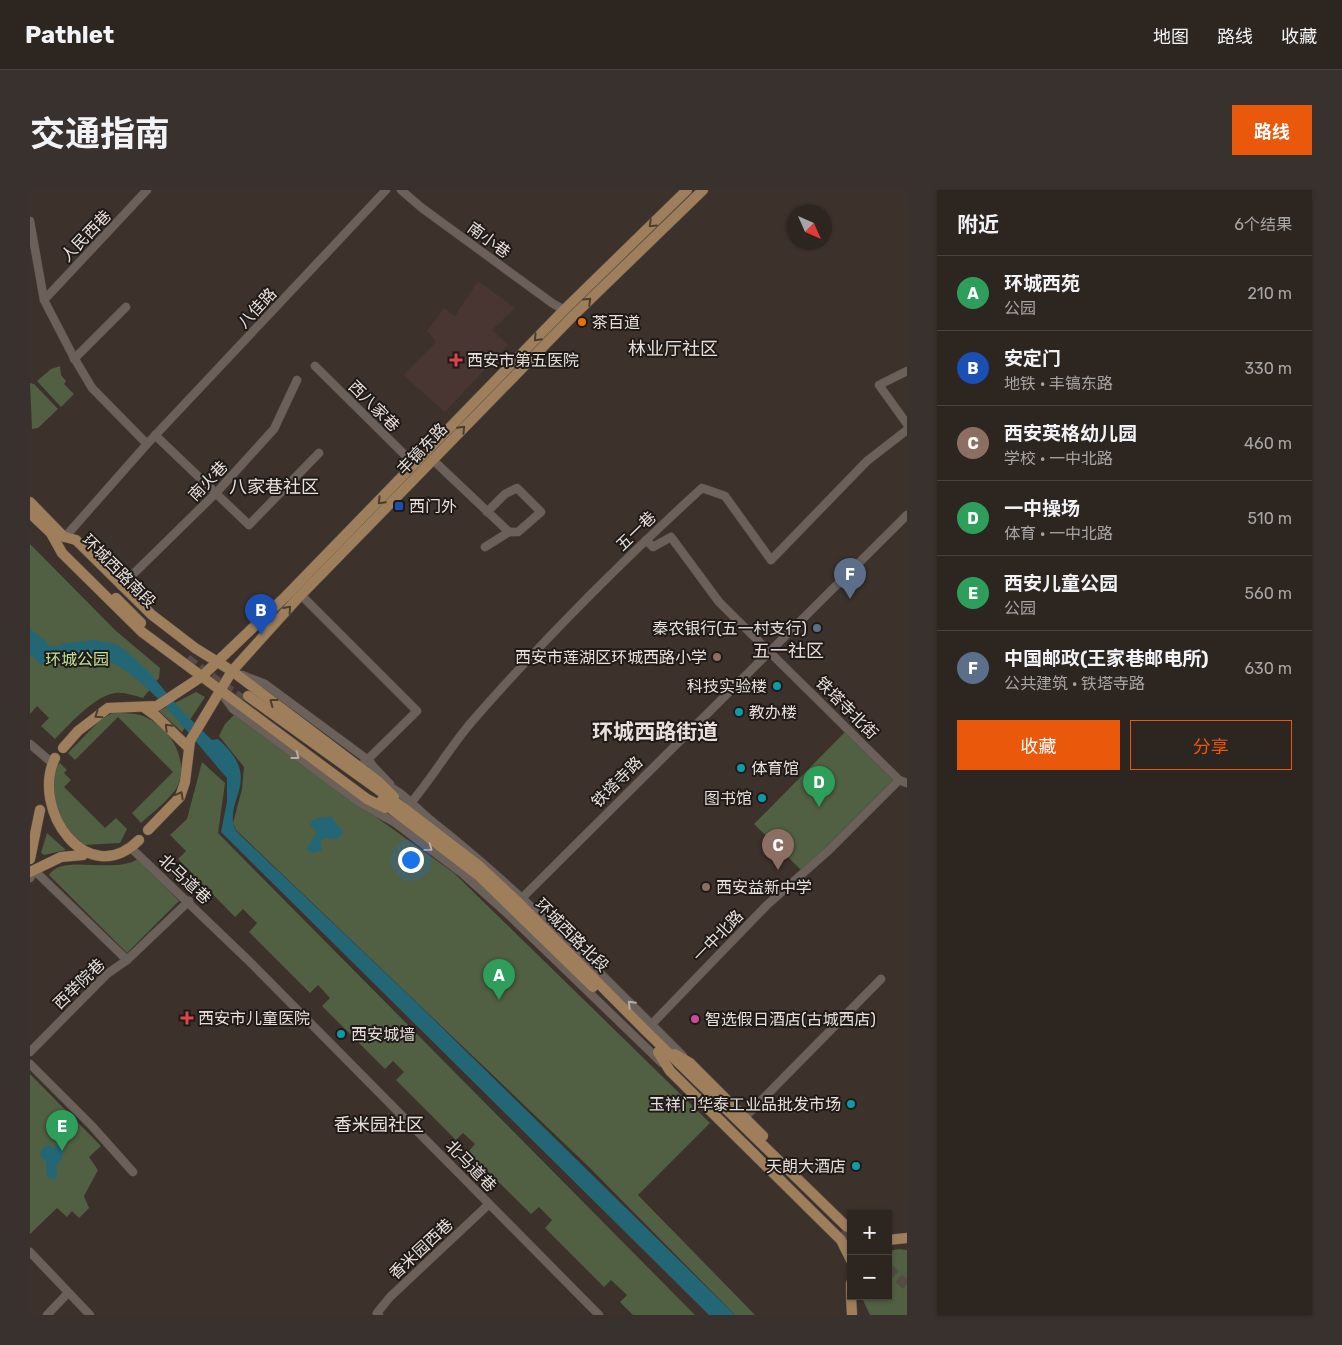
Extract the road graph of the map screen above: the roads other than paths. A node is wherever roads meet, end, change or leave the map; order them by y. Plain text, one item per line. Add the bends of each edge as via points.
1 (147, 190) edge
2 (386, 190) edge
3 (401, 190) edge
4 (687, 190) edge
5 (702, 190) edge
6 (30, 221) edge
7 (44, 300) junction
8 (126, 307) dead end
9 (564, 310) junction
10 (74, 358) junction
11 (315, 366) dead end
12 (907, 371) edge
13 (297, 380) dead end
14 (907, 424) edge
15 (907, 430) edge
16 (155, 435) junction
17 (147, 444) junction
18 (320, 453) dead end
19 (432, 460) junction
20 (414, 466) junction
21 (216, 493) junction
22 (30, 502) edge
23 (487, 512) junction
24 (30, 513) edge
25 (907, 515) edge
26 (509, 532) junction
27 (52, 534) junction
28 (65, 537) junction
29 (646, 540) junction
30 (485, 547) dead end
31 (121, 586) junction
32 (301, 595) junction
33 (769, 650) junction
34 (217, 662) junction
35 (232, 672) junction
36 (201, 676) junction
37 (220, 691) junction
38 (246, 698) tunnel mouth
39 (145, 708) junction
40 (30, 744) edge
41 (190, 745) junction
42 (63, 748) dead end
43 (53, 760) joint
44 (366, 763) junction
45 (899, 780) junction
46 (379, 782) junction
47 (907, 783) edge
48 (392, 786) junction
49 (40, 810) junction
50 (402, 812) junction
51 (148, 830) dead end
52 (32, 832) edge
53 (139, 840) dead end
54 (131, 848) junction
55 (32, 850) edge
56 (101, 855) junction
57 (30, 859) edge
58 (31, 873) edge
59 (520, 899) junction
60 (189, 901) junction
61 (127, 960) junction
62 (881, 979) dead end
63 (649, 1028) junction
64 (658, 1047) junction
65 (30, 1052) edge
66 (690, 1063) junction
67 (30, 1064) edge
68 (670, 1071) junction
69 (745, 1117) junction
70 (134, 1172) dead end
71 (489, 1204) junction
72 (847, 1227) edge
73 (907, 1238) edge
74 (892, 1240) edge
75 (847, 1247) edge
76 (30, 1252) edge
77 (68, 1293) junction
78 (851, 1300) edge
79 (852, 1300) edge
80 (47, 1315) edge
81 (90, 1315) edge
82 (379, 1315) edge
83 (599, 1315) edge
84 (852, 1315) edge
85 (858, 1315) edge

1 - 7 street, 人民西巷
2 - 16 street, 八佳路
3 - 9 street, 南小巷
4 -> 9 main road, 丰镐东路
19 -> 5 main road, 丰镐东路
6 - 7 street
7 - 10 street
8 - 10 street
9 -> 20 main road, 丰镐东路
10 - 17 street via 92,388
11 - 20 street, 西八家巷
12 - 14 street via 879,385
13 - 21 street, 南火巷 via 274,429
15 - 29 street, 五一巷 via 867,461 771,560 725,496 702,488
16 - 17 street, 八佳路
16 - 21 street
17 - 28 street, 八佳路
18 - 21 street via 250,525
19 - 23 street
19 - 32 main road, 丰镐东路
20 -> 34 main road, 丰镐东路 via 286,597
21 - 31 street, 南火巷
22 - 28 main road, 环城西路南段
23 - 26 street
23 - 26 street via 505,494 517,488 541,512 518,532
24 - 27 main road, 环城西路南段
25 - 33 street, 铁塔寺路
26 - 30 street
27 - 28 main road, 环城西路南段 via 141,623 189,657 145,618
27 - 36 main road via 62,553 127,620
28 - 31 main road via 76,540
29 - 33 street, 铁塔寺北街 via 653,547 671,537 719,602
29 - 50 street, 五一巷 via 552,633 473,720
31 - 34 main road via 164,625
35 -> 32 main road, 丰镐东路
32 - 44 street via 417,711
33 - 45 street, 铁塔寺北街
33 - 59 street, 铁塔寺路
34 - 35 main road
34 - 36 main road, 丰镐东路
35 - 37 main road, 丰镐东路
44 -> 35 main road
36 - 37 main road
36 - 39 main road, 丰镐东路 via 156,706
37 - 41 main road, 丰镐东路
37 - 50 main road via 367,799
37 -> 50 street via 233,709 360,803
38 - 50 main road, 环城西路北段
41 -> 39 main road
39 -> 42 main road via 108,708
40 - 43 street
51 -> 41 main road via 180,797 186,782
43 - 49 main road via 41,778
44 - 46 main road
44 - 48 street
45 - 47 street, 铁塔寺北街
45 - 63 street, 一中北路 via 828,852 767,904
46 - 48 street
46 - 50 main road
48 - 50 street
49 - 52 main road
49 - 56 main road via 51,832 64,844 88,855
50 - 59 main road, 环城西路北段
50 - 64 main road, 环城西路北段 via 479,876
50 -> 68 street via 452,864
52 - 55 main road
53 - 54 main road
54 - 56 main road
54 - 60 street, 北马道巷
55 - 57 main road
56 - 58 main road via 61,857
58 - 61 street, 西举院巷
63 -> 59 main road, 环城西路北段
60 - 61 street, 西举院巷
60 - 71 street, 北马道巷
61 - 65 street, 西举院巷 via 107,974
62 - 69 street
63 - 64 main road, 环城西路北段
63 - 66 street
64 - 66 main road
64 - 68 main road
64 - 72 main road, 环城西路北段
66 - 69 main road
67 - 70 street
68 - 75 main road
69 - 72 main road
71 - 82 street, 香米园西巷 via 390,1297 377,1313
71 - 83 street, 北马道巷
73 - 74 main road
76 - 77 street
77 - 80 street
77 - 81 street
78 - 84 main road
79 - 85 main road

